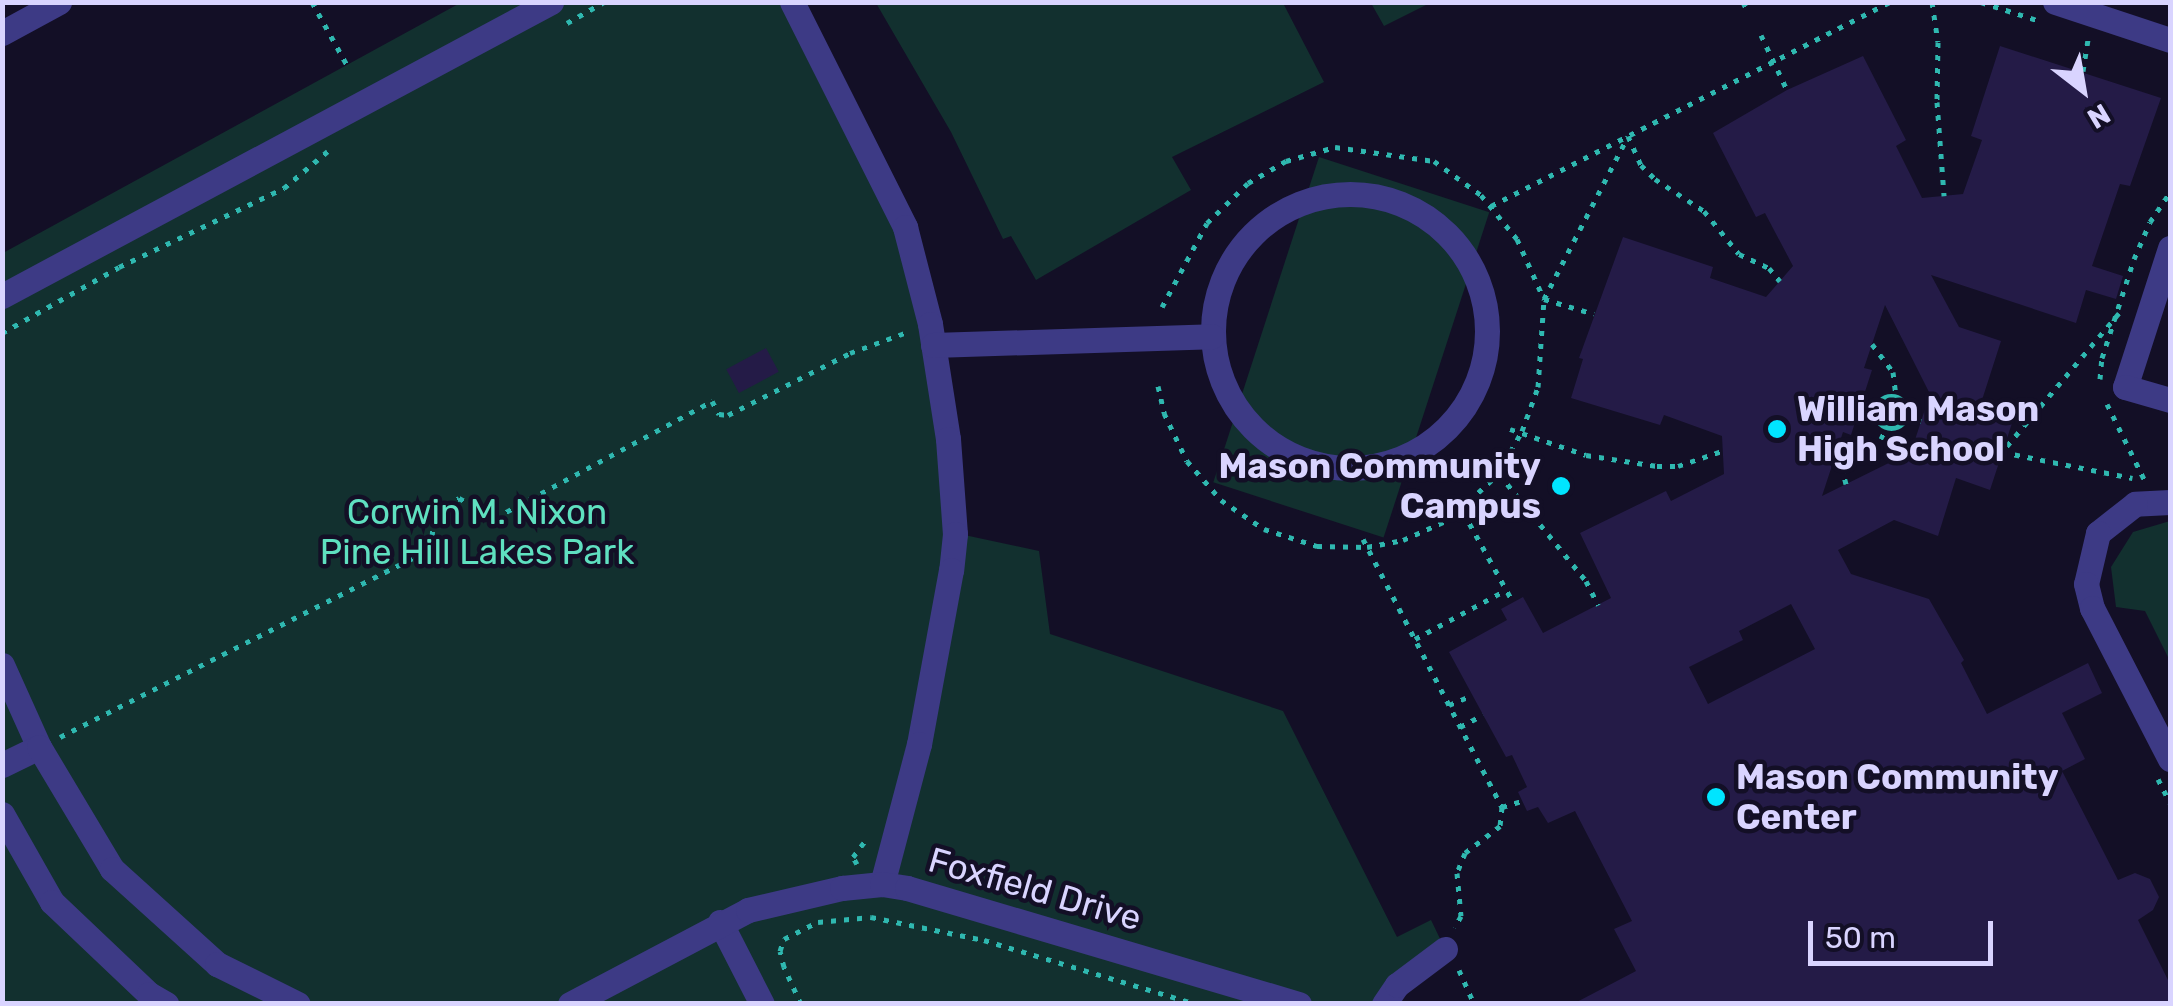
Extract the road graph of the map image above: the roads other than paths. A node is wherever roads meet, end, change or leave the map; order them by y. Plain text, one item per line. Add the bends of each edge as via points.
1 (59, 2) edge
2 (792, 2) edge
3 (2055, 2) edge
4 (556, 14) edge
5 (2, 33) edge
6 (2170, 40) edge
7 (2170, 248) edge
8 (2, 296) edge
9 (1212, 336) junction
10 (920, 341) junction
11 (2170, 400) edge
12 (2170, 502) edge
13 (2, 665) edge
14 (39, 747) junction
15 (2170, 760) edge
16 (2, 765) edge
17 (2, 814) edge
18 (882, 884) junction
19 (720, 922) junction
20 (1452, 949) road end
21 (166, 1004) edge
22 (298, 1004) edge
23 (570, 1004) edge
24 (762, 1004) edge
25 (1299, 1004) edge
26 (1384, 1004) edge

1 - 5 street
2 - 10 street via 905,227
3 - 6 street
4 - 8 street
7 - 11 street via 2125,387
9 - 9 street via 1220,379 1242,418 1275,447 1302,459 1360,468 1403,458 1450,424 1469,401 1486,360 1488,316 1477,275 1454,240 1422,212 1383,196 1341,193 1300,202 1263,224 1229,268
9 - 10 street
10 - 18 street via 948,439 955,534 919,744
12 - 15 street via 2135,504 2098,533 2086,584
13 - 14 street
14 - 16 street
14 - 22 street via 112,869 217,964
17 - 21 street via 52,902
18 - 19 street, Foxfield Drive via 748,910
18 - 25 street, Foxfield Drive
19 - 23 street, Foxfield Drive
19 - 24 street
20 - 26 street via 1398,985

